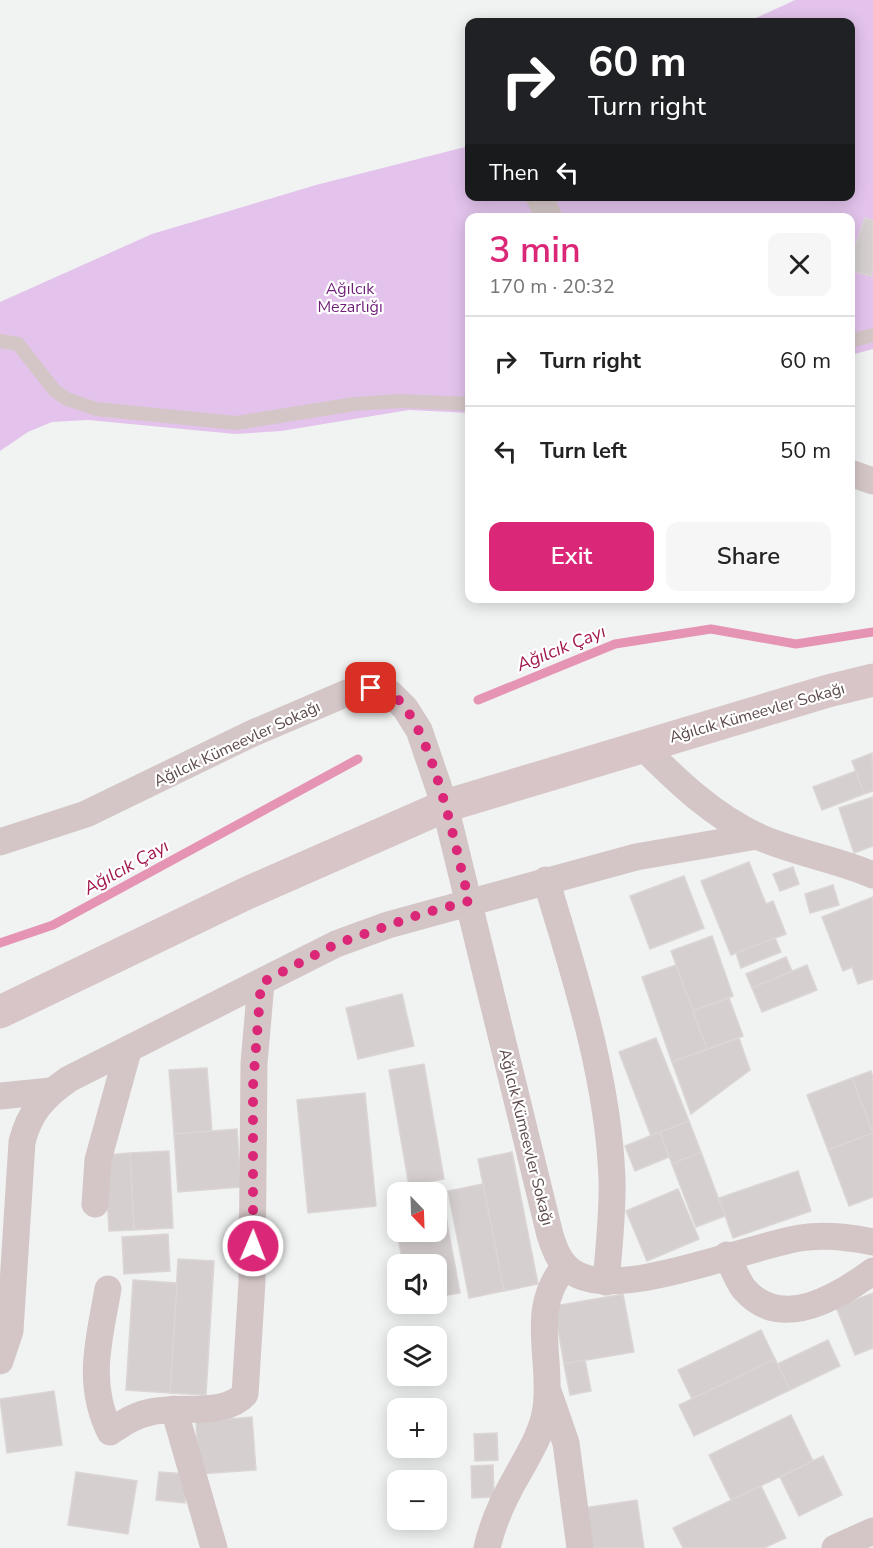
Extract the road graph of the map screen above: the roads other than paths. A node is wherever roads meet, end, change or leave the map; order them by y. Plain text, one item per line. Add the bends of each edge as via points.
1 (873, 335) edge
2 (855, 340) edge
3 (0, 341) edge
4 (465, 404) edge
5 (855, 475) edge
6 (873, 482) edge
7 (873, 681) edge
8 (642, 746) junction
9 (445, 806) junction
10 (757, 836) junction
11 (0, 842) edge
12 (873, 875) edge
13 (546, 880) junction
14 (469, 901) junction
15 (261, 983) junction
16 (0, 1012) edge
17 (128, 1051) junction
18 (51, 1091) junction
19 (0, 1096) edge
20 (95, 1204) dead end
21 (873, 1242) edge
22 (727, 1255) junction
23 (565, 1266) junction
24 (873, 1271) edge
25 (606, 1282) junction
26 (108, 1289) dead end
27 (0, 1362) edge
28 (548, 1388) junction
29 (174, 1409) junction
30 (873, 1531) edge
31 (214, 1548) edge
32 (487, 1548) edge
33 (580, 1548) edge
34 (835, 1548) edge

1 - 2 lane
3 - 4 lane via 18,344 55,391 96,409 236,423 355,404
5 - 6 street
7 - 8 main road, Ağılcık Kümeevler Sokağı
8 - 9 main road, Ağılcık Kümeevler Sokağı
8 - 10 street, Ağılcık Kümeevler Sokağı via 699,799
9 - 11 street, Ağılcık Kümeevler Sokağı via 410,716 391,694 371,688 347,693 254,733 86,814
9 - 14 street, Ağılcık Kümeevler Sokağı
9 - 16 main road, Ağılcık Kümeevler Sokağı via 247,893
10 - 12 street, Ağılcık Kümeevler Sokağı
10 - 13 street, Ağılcık Kümeevler Sokağı via 636,856
13 - 14 street, Ağılcık Kümeevler Sokağı
13 - 25 street via 576,980 605,1110 612,1195
14 - 15 street, Ağılcık Kümeevler Sokağı via 336,944
14 - 23 street, Ağılcık Kümeevler Sokağı via 550,1235
15 - 17 street, Ağılcık Kümeevler Sokağı
15 - 29 street via 253,1075 253,1272 245,1394 237,1404 224,1408
17 - 18 street, Ağılcık Kümeevler Sokağı
17 - 20 street via 98,1160
18 - 19 street
18 - 27 street, Ağılcık Kümeevler Sokağı via 36,1106 22,1142 10,1331
21 - 22 street via 840,1236 804,1237
22 - 24 street via 744,1288 758,1300 778,1308 815,1305
22 - 25 street via 635,1280
23 - 25 street via 577,1275
23 - 28 street via 546,1297 543,1318
26 - 29 street via 95,1388 110,1432 148,1412
28 - 32 street via 541,1428 503,1501
28 - 33 street via 566,1443
29 - 31 street
30 - 34 street

